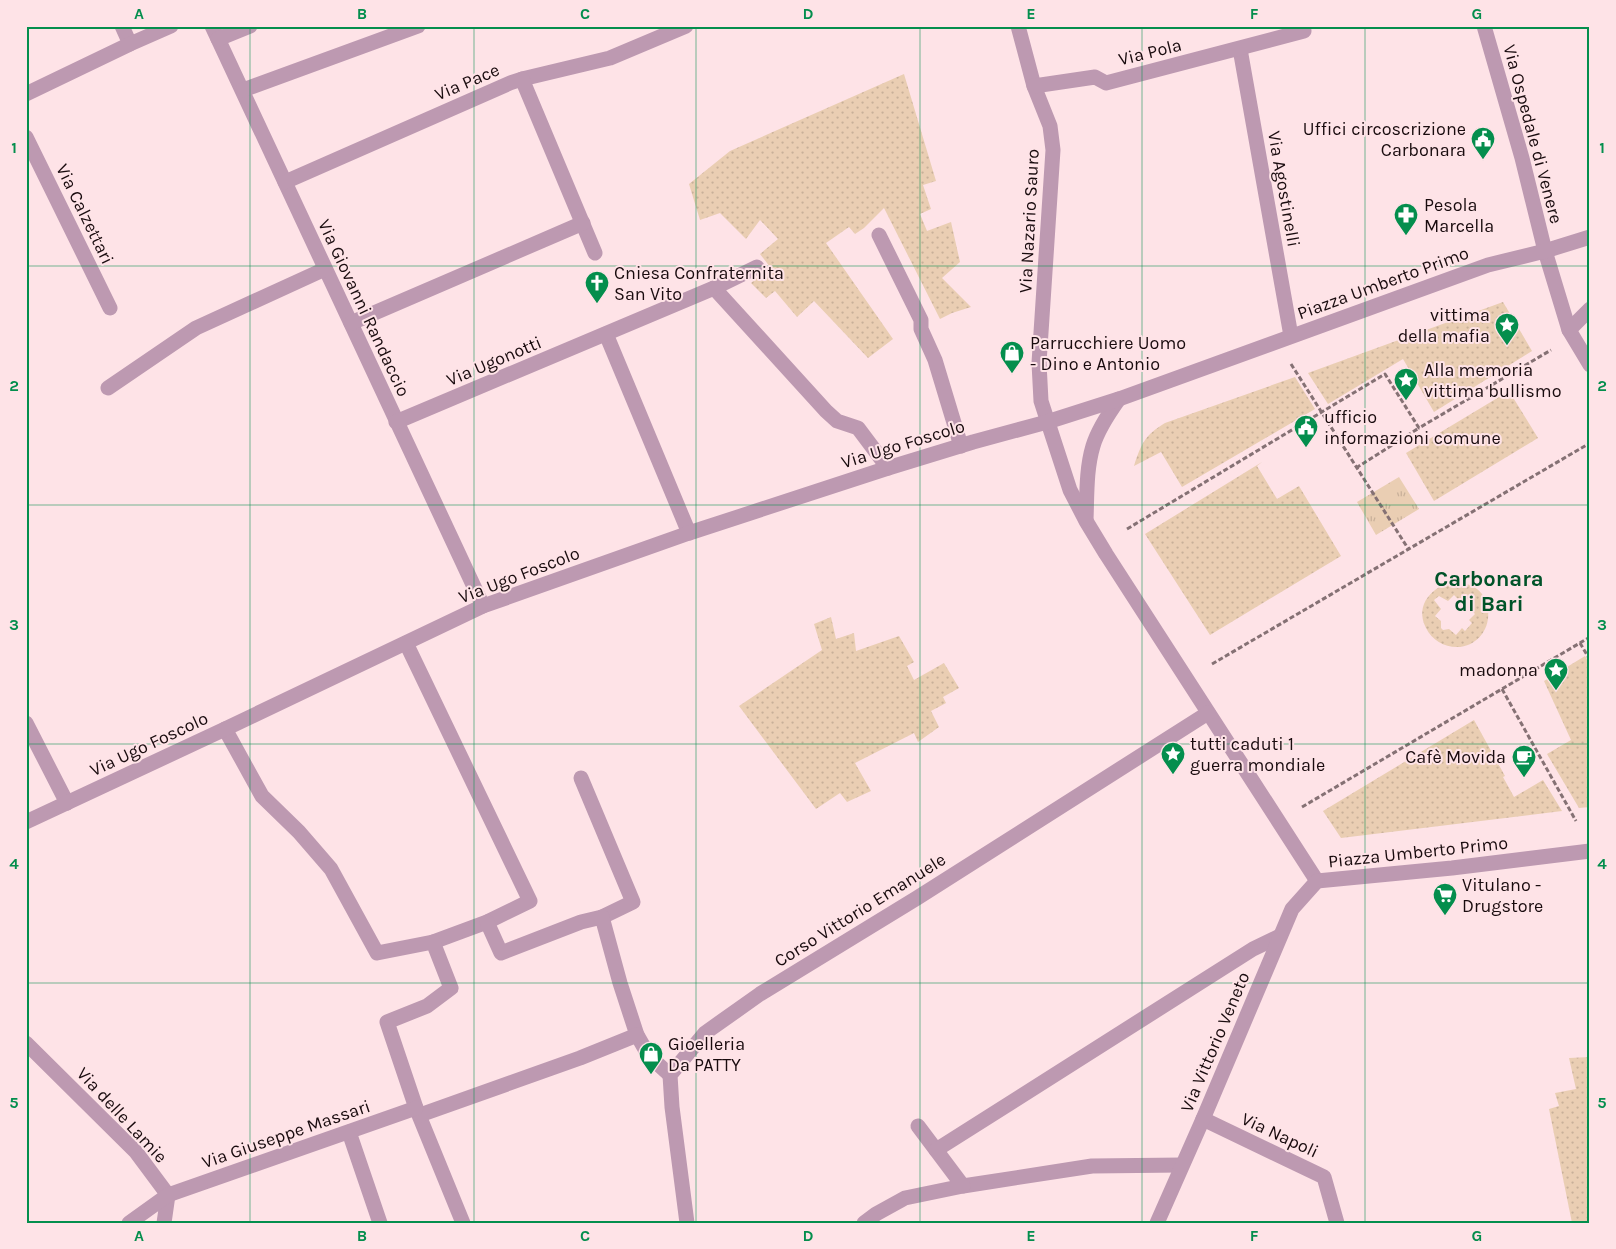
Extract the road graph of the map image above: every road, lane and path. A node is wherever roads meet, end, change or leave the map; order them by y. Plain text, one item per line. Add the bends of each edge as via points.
1 (122, 26) edge
2 (171, 26) edge
3 (250, 26) edge
4 (418, 26) edge
5 (686, 26) edge
6 (1018, 26) edge
7 (1484, 26) edge
8 (1304, 31) dead end
9 (215, 32) edge
10 (130, 44) junction
11 (1240, 49) junction
12 (522, 79) junction
13 (1034, 86) junction
14 (243, 90) junction
15 (26, 94) edge
16 (26, 137) edge
17 (286, 182) junction
18 (582, 223) junction
19 (878, 235) dead end
20 (1590, 237) edge
21 (1546, 251) junction
22 (595, 253) dead end
23 (758, 267) dead end
24 (325, 269) junction
25 (714, 288) junction
26 (110, 308) dead end
27 (1590, 309) edge
28 (351, 323) junction
29 (1569, 330) junction
30 (606, 334) junction
31 (1291, 336) junction
32 (1552, 350) dead end
33 (1291, 364) dead end
34 (1590, 365) edge
35 (108, 388) dead end
36 (1119, 398) junction
37 (1321, 413) junction
38 (396, 422) junction
39 (1047, 422) junction
40 (1419, 428) junction
41 (1590, 443) edge
42 (960, 446) junction
43 (888, 468) junction
44 (1356, 468) junction
45 (1086, 521) junction
46 (1127, 529) dead end
47 (688, 533) junction
48 (1409, 550) junction
49 (483, 606) junction
50 (1590, 637) edge
51 (406, 643) junction
52 (1580, 643) junction
53 (1590, 660) edge
54 (1212, 664) dead end
55 (1502, 689) junction
56 (1208, 713) junction
57 (26, 723) edge
58 (225, 729) junction
59 (581, 778) dead end
60 (67, 802) junction
61 (1302, 807) dead end
62 (1576, 821) dead end
63 (26, 822) edge
64 (1590, 851) edge
65 (1317, 881) junction
66 (602, 917) junction
67 (487, 922) junction
68 (1280, 936) junction
69 (433, 942) junction
70 (637, 1034) junction
71 (26, 1043) edge
72 (670, 1075) junction
73 (418, 1112) junction
74 (1203, 1119) junction
75 (918, 1126) dead end
76 (349, 1132) junction
77 (936, 1150) junction
78 (1182, 1165) junction
79 (963, 1186) junction
80 (168, 1194) junction
81 (129, 1223) edge
82 (164, 1223) edge
83 (380, 1223) edge
84 (463, 1223) edge
85 (687, 1223) edge
86 (864, 1223) edge
87 (1157, 1223) edge
88 (1337, 1223) edge

1 - 10 street
2 - 10 street
3 - 9 street
4 - 14 street
5 - 12 street via 610,58
6 - 13 street, Via Nazario Sauro
7 - 21 street, Via Ospedale di Venere
8 - 11 street, Via Pola
9 - 14 street, Via Giovanni Randaccio
10 - 15 street
11 - 13 street, Via Pola via 1106,83 1095,77
11 - 31 street, Via Agostinelli
12 - 17 street, Via Pace
12 - 18 street, Via Pace
13 - 39 street, Via Nazario Sauro via 1050,126 1053,150 1039,363 1040,401
14 - 17 street, Via Giovanni Randaccio
16 - 26 street, Via Calzettari
17 - 24 street, Via Giovanni Randaccio
18 - 22 street, Via Pace
18 - 28 street
19 - 42 street via 921,320 921,329 935,360
20 - 21 street, Piazza Umberto Primo
21 - 29 street
21 - 31 street, Piazza Umberto Primo via 1488,265
23 - 25 street, Via Ugonotti
24 - 28 street, Via Giovanni Randaccio
24 - 35 street via 196,328
25 - 30 street, Via Ugonotti
25 - 43 street via 826,411 837,421 858,428
27 - 29 street
28 - 38 street, Via Giovanni Randaccio
29 - 34 street
30 - 38 street, Via Ugonotti
30 - 47 street
31 - 36 street, Piazza Umberto Primo
32 - 40 path
33 - 37 path
36 - 39 street, Piazza Umberto Primo
36 - 45 street via 1093,446
37 - 40 path via 1385,374
37 - 44 path
37 - 46 path
38 - 49 street, Via Giovanni Randaccio
39 - 42 street, Via Ugo Foscolo
39 - 45 street, Piazza Umberto Primo via 1070,490
40 - 44 path
41 - 48 path
42 - 43 street, Via Ugo Foscolo
43 - 47 street, Via Ugo Foscolo
44 - 48 path
45 - 56 street, Piazza Umberto Primo
47 - 49 street, Via Ugo Foscolo
48 - 54 path
49 - 51 street, Via Ugo Foscolo
50 - 52 path
51 - 58 street, Via Ugo Foscolo
51 - 67 street via 530,901
52 - 53 path
52 - 55 path
55 - 61 path
55 - 62 path
56 - 65 street, Piazza Umberto Primo
56 - 72 street, Corso Vittorio Emanuele via 760,994 706,1033
57 - 60 street
58 - 60 street, Via Ugo Foscolo
58 - 69 street via 262,796 331,869 377,953
59 - 66 street via 633,902
60 - 63 street, Via Ugo Foscolo
64 - 65 street, Piazza Umberto Primo
65 - 68 street, Via Vittorio Veneto via 1292,909
66 - 67 street via 500,953
66 - 70 street
67 - 69 street
68 - 74 street, Via Vittorio Veneto
68 - 77 street via 1253,948
69 - 73 street via 451,988 427,1006 387,1022
70 - 72 street via 649,1056
70 - 73 street, Via Giuseppe Massari via 580,1058
71 - 80 street, Via delle Lamie via 136,1152
72 - 85 street
73 - 76 street, Via Giuseppe Massari
73 - 84 street
74 - 78 street, Via Vittorio Veneto
74 - 88 street, Via Napoli via 1324,1177
75 - 77 street
76 - 80 street, Via Giuseppe Massari
76 - 83 street
77 - 79 street
78 - 79 street via 1092,1166
78 - 87 street, Via Vittorio Veneto
79 - 86 street via 905,1198
80 - 81 street, Via Giuseppe Massari
80 - 82 street

